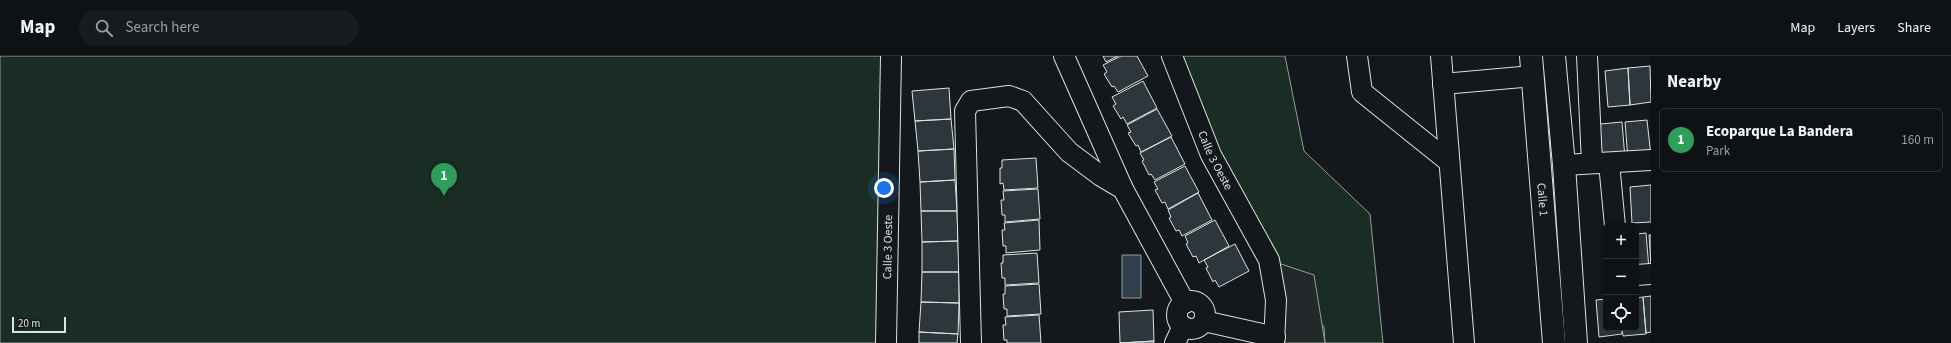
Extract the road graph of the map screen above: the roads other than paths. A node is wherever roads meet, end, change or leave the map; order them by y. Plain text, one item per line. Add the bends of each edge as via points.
1 (891, 56) edge
2 (1064, 56) edge
3 (1172, 56) edge
4 (1357, 56) edge
5 (1441, 56) edge
6 (1554, 56) edge
7 (1587, 56) edge
8 (1532, 66) edge
9 (1443, 84) junction
10 (1651, 160) edge
11 (1448, 161) junction
12 (1586, 164) junction
13 (1123, 189) junction
14 (1614, 223) edge
15 (1651, 274) edge
16 (1639, 275) edge
17 (1185, 303) junction
18 (1204, 316) junction
19 (1179, 334) edge
20 (1275, 335) edge
21 (886, 343) edge
22 (971, 343) edge
23 (1464, 343) edge
24 (1554, 343) edge
25 (1576, 343) edge

1 - 21 street, Calle 3 Oeste
2 - 13 street
3 - 20 street, Calle 3 Oeste via 1212,155 1269,260 1276,300
4 - 11 street via 1362,92
5 - 9 street
6 - 12 main road, Calle 1
7 - 12 street
8 - 9 street
8 - 24 main road, Calle 1
9 - 11 street
10 - 12 street
11 - 23 street
12 - 14 street
12 - 25 main road, Calle 1
13 - 17 street
13 - 22 street via 1069,152 1023,101 1009,96 971,102 965,111
15 - 16 street
17 - 18 street via 1197,302
17 - 19 street via 1178,314
18 - 19 street via 1200,325
18 - 20 street

